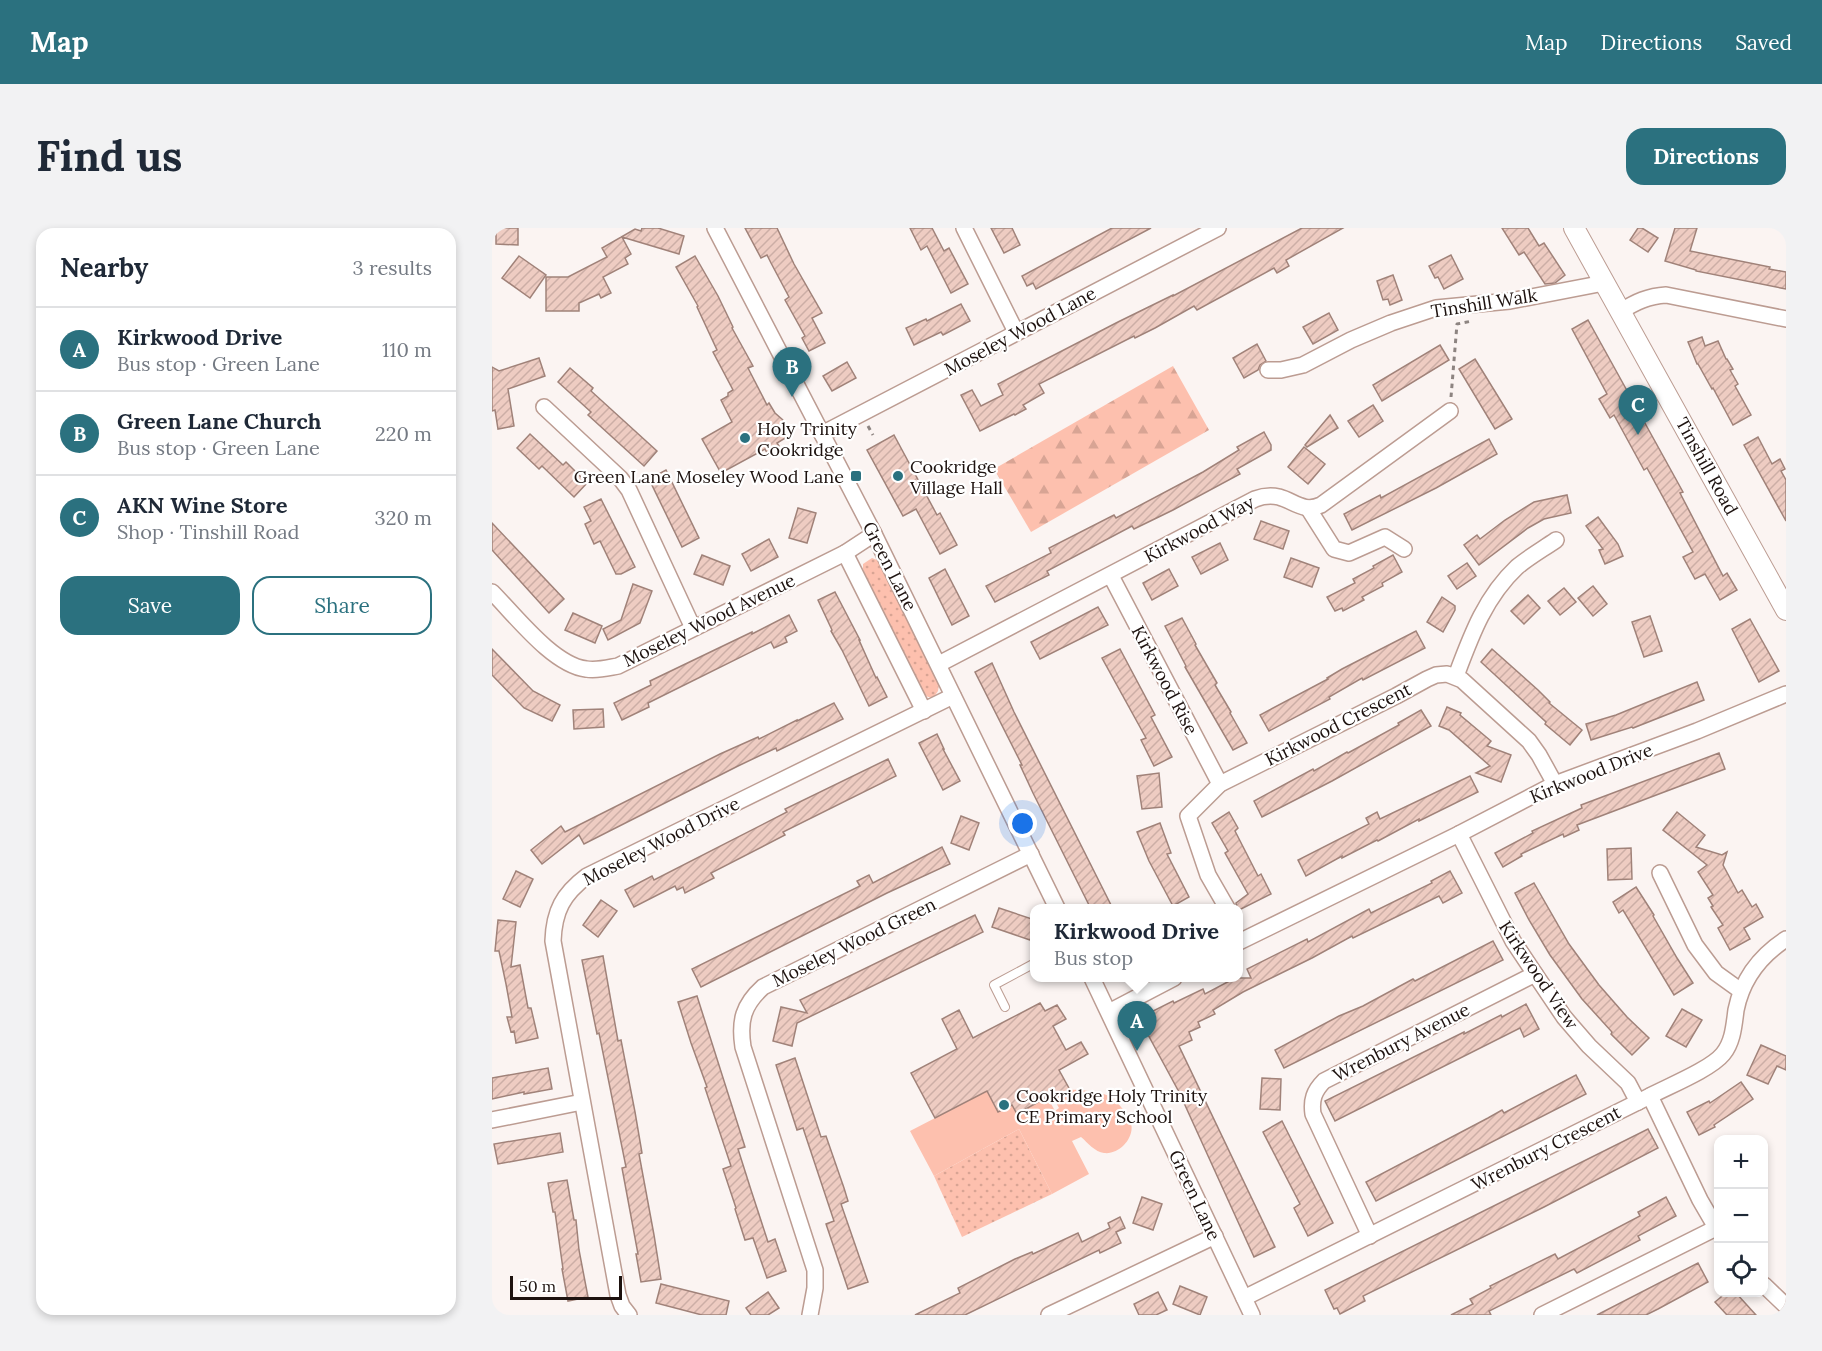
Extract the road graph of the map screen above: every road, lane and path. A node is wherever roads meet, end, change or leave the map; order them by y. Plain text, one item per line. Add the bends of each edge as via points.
1 (715, 228) edge
2 (964, 228) edge
3 (1218, 228) edge
4 (1574, 228) edge
5 (1604, 283) junction
6 (1621, 311) junction
7 (1786, 319) edge
8 (1479, 320) dead end
9 (1016, 332) junction
10 (1268, 369) dead end
11 (544, 406) dead end
12 (1450, 411) joint
13 (822, 434) junction
14 (1308, 508) junction
15 (874, 534) junction
16 (1556, 540) dead end
17 (1404, 549) dead end
18 (845, 553) junction
19 (1111, 576) junction
20 (492, 592) edge
21 (1786, 609) edge
22 (693, 628) junction
23 (939, 664) junction
24 (1456, 676) junction
25 (1786, 694) edge
26 (953, 696) junction
27 (924, 711) junction
28 (1220, 784) junction
29 (1555, 784) junction
30 (1459, 834) junction
31 (1031, 854) junction
32 (1660, 873) dead end
33 (1055, 904) edge
34 (1224, 904) edge
35 (1243, 937) edge
36 (1786, 939) edge
37 (1030, 966) edge
38 (1535, 974) junction
39 (1094, 982) edge
40 (1166, 982) edge
41 (1741, 991) junction
42 (1005, 1007) dead end
43 (1109, 1012) junction
44 (1644, 1099) junction
45 (582, 1102) junction
46 (492, 1120) edge
47 (1714, 1224) edge
48 (1714, 1230) edge
49 (1215, 1236) junction
50 (1370, 1236) junction
51 (1768, 1289) edge
52 (1244, 1298) junction
53 (1786, 1306) edge
54 (1055, 1314) edge
55 (629, 1315) edge
56 (810, 1315) edge
57 (1252, 1315) edge
58 (1542, 1315) edge

1 - 13 street, Green Lane
2 - 9 street
3 - 9 street, Moseley Wood Lane
4 - 5 street, Tinshill Road
5 - 6 street, Tinshill Road
5 - 10 street, Tinshill Walk via 1510,301 1436,308 1371,331 1303,365
6 - 7 street via 1641,299 1666,295
6 - 21 street, Tinshill Road
8 - 12 path via 1457,324
9 - 13 street, Moseley Wood Lane
11 - 22 street via 629,490
12 - 14 street via 1321,505
13 - 15 street, Green Lane
14 - 17 street via 1334,549 1349,553 1385,537
14 - 19 street, Kirkwood Way via 1267,495 1255,499
15 - 18 street, Moseley Wood Avenue
15 - 23 street, Green Lane
16 - 24 street via 1502,582 1473,631
18 - 22 street, Moseley Wood Avenue
18 - 27 street, Green Lane
19 - 23 street, Kirkwood Way
19 - 28 street, Kirkwood Rise
20 - 22 street, Moseley Wood Avenue via 542,644 584,669 618,666
23 - 26 street, Green Lane
24 - 28 street, Kirkwood Crescent via 1436,675 1427,679
24 - 29 street via 1529,741
25 - 29 street, Kirkwood Drive
26 - 27 street, Moseley Wood Drive
26 - 31 street, Green Lane
27 - 45 street, Moseley Wood Drive via 574,885 557,912 553,941
28 - 34 street, Kirkwood Crescent via 1188,816 1208,874
29 - 30 street, Kirkwood Drive
30 - 35 street, Kirkwood Drive
30 - 38 street, Kirkwood View via 1513,941
31 - 33 street, Green Lane
31 - 56 street, Moseley Wood Green via 763,987 747,1006 742,1018 743,1047 815,1270
32 - 41 street via 1695,945 1716,973
36 - 41 street, Wrenbury Crescent via 1766,955
37 - 42 lane via 994,985
38 - 44 street, Kirkwood View via 1589,1046
38 - 50 street, Wrenbury Avenue via 1317,1087 1311,1105 1313,1114
39 - 43 street, Green Lane
40 - 43 street
41 - 44 street, Wrenbury Crescent via 1724,1053
43 - 49 street, Green Lane
44 - 47 street, Kirkwood View
44 - 50 street, Wrenbury Crescent
45 - 46 street
45 - 55 street, Moseley Wood Drive via 618,1295
48 - 58 street
49 - 52 street, Green Lane
49 - 54 street
50 - 52 street, Wrenbury Crescent
51 - 53 street
52 - 57 street, Green Lane

